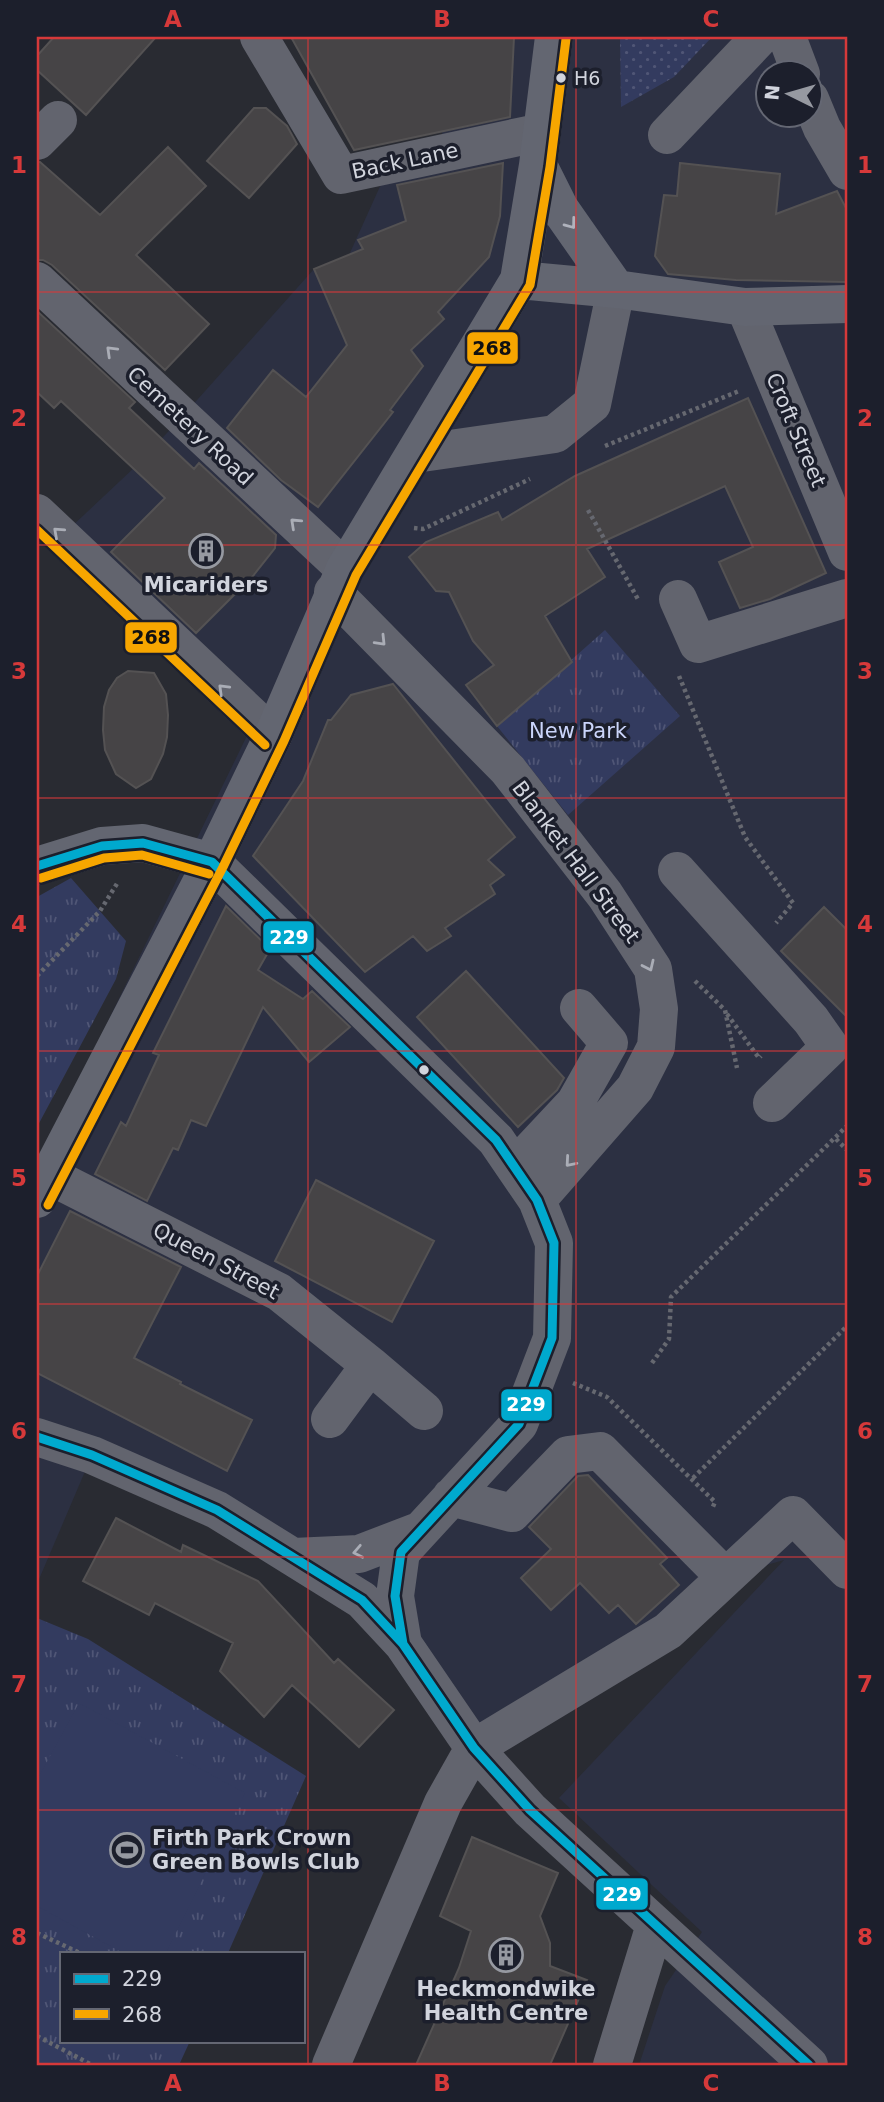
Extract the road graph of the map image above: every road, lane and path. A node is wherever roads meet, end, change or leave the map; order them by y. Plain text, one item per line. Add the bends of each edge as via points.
1 (259, 37) edge
2 (554, 37) edge
3 (760, 37) edge
4 (787, 37) edge
5 (796, 60) edge
6 (823, 130) edge
7 (667, 135) dead end
8 (540, 148) junction
9 (847, 171) edge
10 (519, 279) junction
11 (37, 281) edge
12 (616, 289) junction
13 (847, 304) edge
14 (745, 307) junction
15 (774, 377) junction
16 (602, 447) dead end
17 (415, 454) junction
18 (542, 473) dead end
19 (588, 510) dead end
20 (37, 513) edge
21 (372, 524) junction
22 (847, 552) edge
23 (339, 581) junction
24 (847, 598) edge
25 (660, 602) joint
26 (679, 676) dead end
27 (273, 736) junction
28 (143, 843) junction
29 (212, 862) junction
30 (37, 866) edge
31 (677, 871) dead end
32 (768, 933) dead end
33 (37, 976) edge
34 (579, 1008) dead end
35 (772, 1103) dead end
36 (847, 1126) edge
37 (836, 1139) junction
38 (847, 1150) edge
39 (516, 1166) junction
40 (43, 1188) edge
41 (537, 1200) junction
42 (847, 1326) edge
43 (652, 1363) dead end
44 (370, 1365) junction
45 (424, 1411) dead end
46 (330, 1419) dead end
47 (37, 1437) edge
48 (693, 1478) dead end
49 (451, 1497) junction
50 (419, 1531) junction
51 (293, 1557) junction
52 (847, 1570) edge
53 (725, 1577) junction
54 (402, 1644) junction
55 (474, 1748) junction
56 (655, 1925) junction
57 (37, 1933) edge
58 (78, 1952) edge
59 (37, 2036) edge
60 (92, 2065) edge
61 (331, 2065) edge
62 (612, 2065) edge
63 (809, 2065) edge

1 - 8 street, Back Lane via 341,175
2 - 8 main road
3 - 7 street
4 - 5 street
6 - 9 street
8 - 10 main road
8 -> 12 main road via 560,209
10 - 12 main road
10 - 17 main road
23 -> 11 street, Cemetery Road
12 - 14 main road
12 - 17 street via 592,404 555,435
13 - 14 main road
14 - 15 street, Croft Street
15 - 16 path
15 - 22 street, Croft Street
17 - 21 main road
18 - 21 path via 423,530
19 - 25 path
27 -> 20 street
21 - 23 main road
23 - 27 main road
23 -> 41 street, Blanket Hall Street via 508,770 606,895 653,969 659,1009 651,1057 635,1088
24 - 25 street via 698,644
26 - 32 path via 745,837 793,903
27 - 29 main road
28 - 29 main road
28 - 30 main road via 102,846
28 - 33 path via 100,911
29 - 39 street via 496,1140
29 - 40 main road
31 - 35 street via 830,1047
34 - 39 street via 610,1043 575,1103
36 - 37 path
37 - 38 path
37 - 43 path via 671,1297 669,1339
39 - 41 street
40 - 44 street, Queen Street via 279,1292
41 - 49 street via 554,1243 552,1338 519,1424
42 - 48 path
44 - 45 street, Queen Street
44 - 46 street
47 - 51 street via 92,1455 217,1510
49 - 50 street
49 - 53 street via 512,1513 568,1455 600,1451
50 -> 51 street via 359,1554
50 - 54 street via 401,1552 395,1596
51 - 54 street via 362,1600
52 - 53 street via 793,1515
53 - 55 street via 668,1631
54 - 55 street
55 - 56 street via 530,1810
55 - 61 street via 443,1804
56 - 62 street
56 - 63 street
57 - 58 path
59 - 60 path

